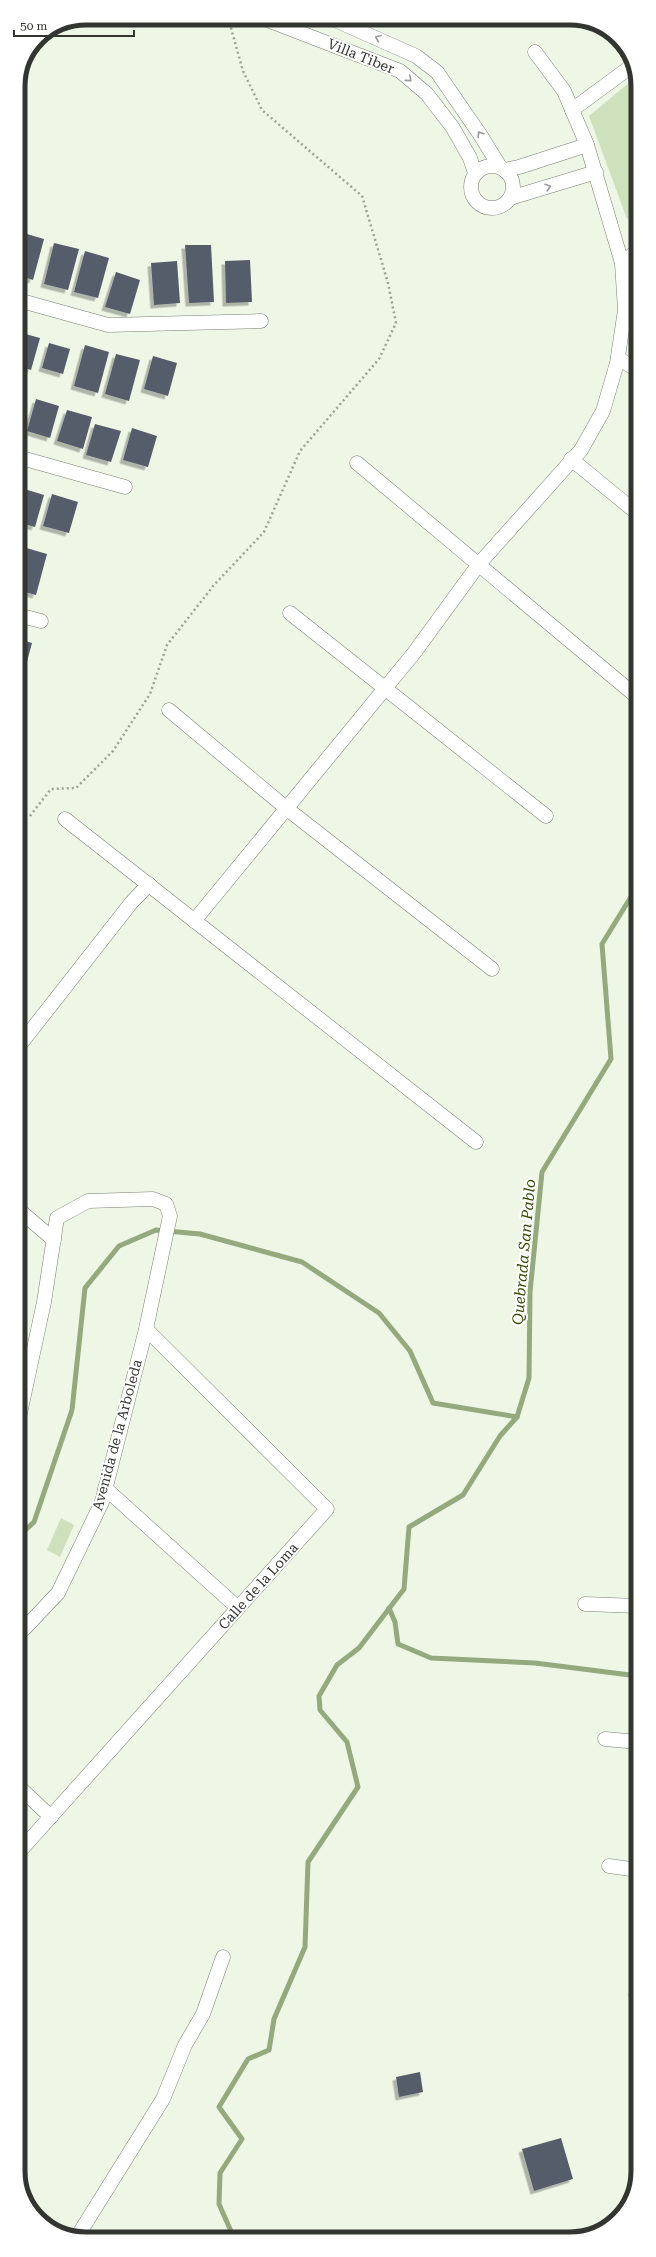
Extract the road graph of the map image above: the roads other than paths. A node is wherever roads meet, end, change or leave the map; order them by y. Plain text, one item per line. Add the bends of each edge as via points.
1 (346, 25) edge
2 (297, 26) edge
3 (535, 52) dead end
4 (628, 69) edge
5 (572, 110) junction
6 (587, 145) junction
7 (502, 169) junction
8 (596, 172) junction
9 (475, 173) junction
10 (510, 198) junction
11 (631, 256) edge
12 (622, 263) junction
13 (25, 302) edge
14 (261, 320) dead end
15 (618, 358) junction
16 (631, 366) edge
17 (25, 459) edge
18 (571, 459) junction
19 (357, 463) dead end
20 (125, 487) dead end
21 (631, 508) edge
22 (479, 564) junction
23 (290, 613) dead end
24 (25, 617) edge
25 (41, 621) dead end
26 (385, 688) junction
27 (631, 692) edge
28 (169, 710) dead end
29 (286, 808) junction
30 (546, 816) dead end
31 (65, 819) dead end
32 (149, 884) junction
33 (194, 921) junction
34 (492, 969) dead end
35 (25, 1038) edge
36 (476, 1142) dead end
37 (25, 1215) edge
38 (54, 1240) junction
39 (146, 1329) junction
40 (25, 1380) edge
41 (105, 1488) junction
42 (585, 1604) dead end
43 (631, 1606) edge
44 (238, 1608) junction
45 (25, 1628) edge
46 (605, 1739) dead end
47 (631, 1741) edge
48 (25, 1793) edge
49 (50, 1817) junction
50 (25, 1845) edge
51 (609, 1866) dead end
52 (631, 1869) edge
53 (223, 1957) dead end
54 (80, 2232) edge

7 -> 1 street, Villa Tiber via 437,72 416,56
2 -> 9 street, Villa Tiber via 400,71 427,94 453,128 470,158
3 - 5 street via 564,91
4 - 5 street
5 - 6 street
6 - 7 street via 519,167
6 - 8 street
7 - 9 street via 486,166
7 - 10 street, Villa Tiber via 513,183
10 -> 8 street
8 - 12 street
9 - 10 street via 470,188 476,202 482,207 498,208
11 - 12 street
12 - 15 street via 625,310
13 - 14 street via 108,325
15 - 16 street
15 - 18 street via 603,411 581,450
17 - 20 street
18 - 21 street
18 - 22 street
19 - 22 street
22 - 26 street
22 - 27 street
23 - 26 street
24 - 25 street
26 - 29 street
26 - 30 street
28 - 29 street
29 - 33 street
29 - 34 street
31 - 32 street
32 - 33 street
32 - 35 street via 131,903
33 - 36 street
37 - 38 street
38 - 39 street, Avenida de la Arboleda via 57,1218 88,1201 153,1199 166,1204 170,1216
38 - 40 street via 44,1302
39 - 41 street, Avenida de la Arboleda
39 - 44 street, Calle de la Loma via 327,1509
41 - 44 street
41 - 45 street, Avenida de la Arboleda via 102,1502 58,1593
42 - 43 street
44 - 49 street, Calle de la Loma
46 - 47 street
48 - 49 street
49 - 50 street, Calle de la Loma
51 - 52 street
53 - 54 street via 203,2014 185,2045 163,2099

